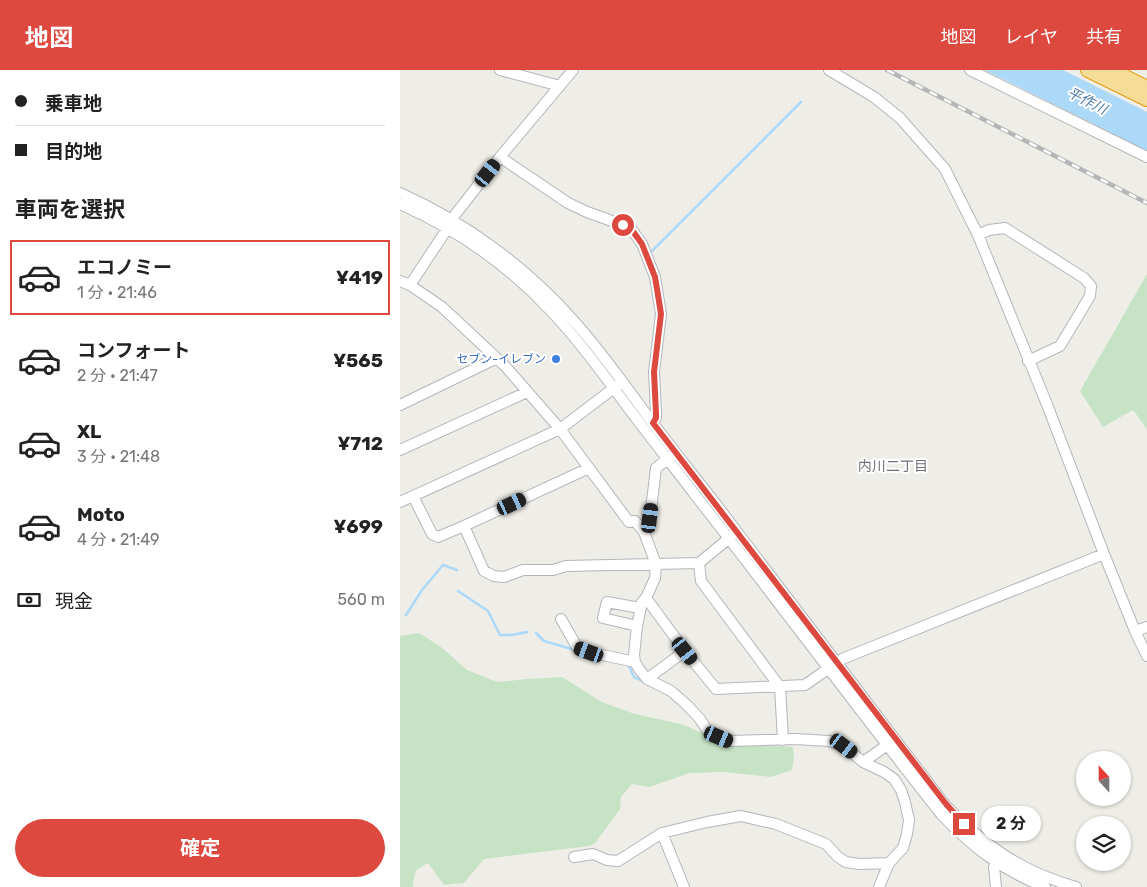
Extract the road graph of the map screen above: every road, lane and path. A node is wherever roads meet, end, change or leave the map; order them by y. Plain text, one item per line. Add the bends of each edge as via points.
1 (500, 70) edge
2 (574, 70) edge
3 (830, 70) edge
4 (970, 70) edge
5 (1088, 70) edge
6 (1111, 70) edge
7 (560, 86) junction
8 (1147, 88) edge
9 (1147, 99) edge
10 (500, 157) junction
11 (1147, 157) edge
12 (400, 193) edge
13 (400, 204) edge
14 (449, 224) junction
15 (978, 235) junction
16 (405, 283) edge
17 (498, 358) junction
18 (1028, 360) junction
19 (618, 384) junction
20 (527, 392) junction
21 (400, 405) edge
22 (653, 423) junction
23 (560, 429) junction
24 (400, 450) edge
25 (672, 456) junction
26 (589, 468) junction
27 (413, 496) junction
28 (400, 502) edge
29 (464, 526) junction
30 (644, 532) junction
31 (733, 535) junction
32 (1104, 554) junction
33 (698, 563) junction
34 (656, 564) junction
35 (646, 598) junction
36 (640, 608) junction
37 (561, 619) dead end
38 (637, 626) junction
39 (1147, 627) edge
40 (1135, 630) junction
41 (685, 651) junction
42 (1147, 656) edge
43 (635, 662) junction
44 (833, 666) junction
45 (647, 679) junction
46 (780, 687) junction
47 (784, 740) junction
48 (892, 742) junction
49 (863, 762) junction
50 (910, 765) junction
51 (894, 779) junction
52 (662, 833) junction
53 (574, 858) dead end
54 (1000, 859) junction
55 (889, 863) junction
56 (684, 887) edge
57 (878, 887) edge
58 (996, 887) edge
59 (1045, 887) edge
60 (1076, 887) edge

1 - 7 street
2 - 7 street
3 - 15 street via 874,97 900,118 945,169
4 - 11 street
5 - 9 highway
6 - 8 highway
7 - 10 street
10 - 14 street
10 - 22 street via 568,203 632,230 642,244 655,277 661,314 654,372 656,418
12 - 14 street
13 - 14 street
14 - 16 street
14 - 19 street via 483,240 540,286 595,346
15 - 18 street
15 - 18 street via 1005,228 1084,278 1091,286 1090,296 1060,346
16 - 17 street via 442,307
17 - 20 street
17 - 21 street
18 - 32 street
19 - 22 street
19 - 23 street
19 - 25 street
20 - 23 street
20 - 24 street
22 - 25 street
23 - 26 street
23 - 27 street
25 - 30 street via 656,468 650,518
25 - 31 street
26 - 29 street
26 - 30 street via 629,522 635,522
27 - 28 street
27 - 29 street via 432,534 438,537
29 - 34 street via 484,571 494,576 566,566
30 - 34 street
31 - 33 street
31 - 44 street
32 - 40 street
32 - 44 street via 842,659
33 - 34 street
33 - 46 street via 700,581
34 - 35 street via 655,578
35 - 36 street
35 - 41 street
36 - 38 street
36 - 38 street via 607,602 603,618
37 - 43 street via 577,647
38 - 43 street
39 - 40 street
40 - 42 street
41 - 45 street
41 - 46 street via 716,689
43 - 45 street
44 - 46 street via 805,685
44 - 48 street
45 - 47 street via 671,691 688,705 709,733 729,741
46 - 47 street
47 - 49 street via 829,741 844,746
48 - 49 street
48 - 50 street
49 - 51 street
50 - 51 street
50 - 54 street
51 - 55 street via 901,790 909,820 903,848
52 - 53 street via 618,861 593,854
52 - 55 street via 741,816 776,824 826,844 846,862
52 - 56 street
54 - 58 street via 994,867
54 - 59 street via 1030,881
54 - 60 street
55 - 57 street

